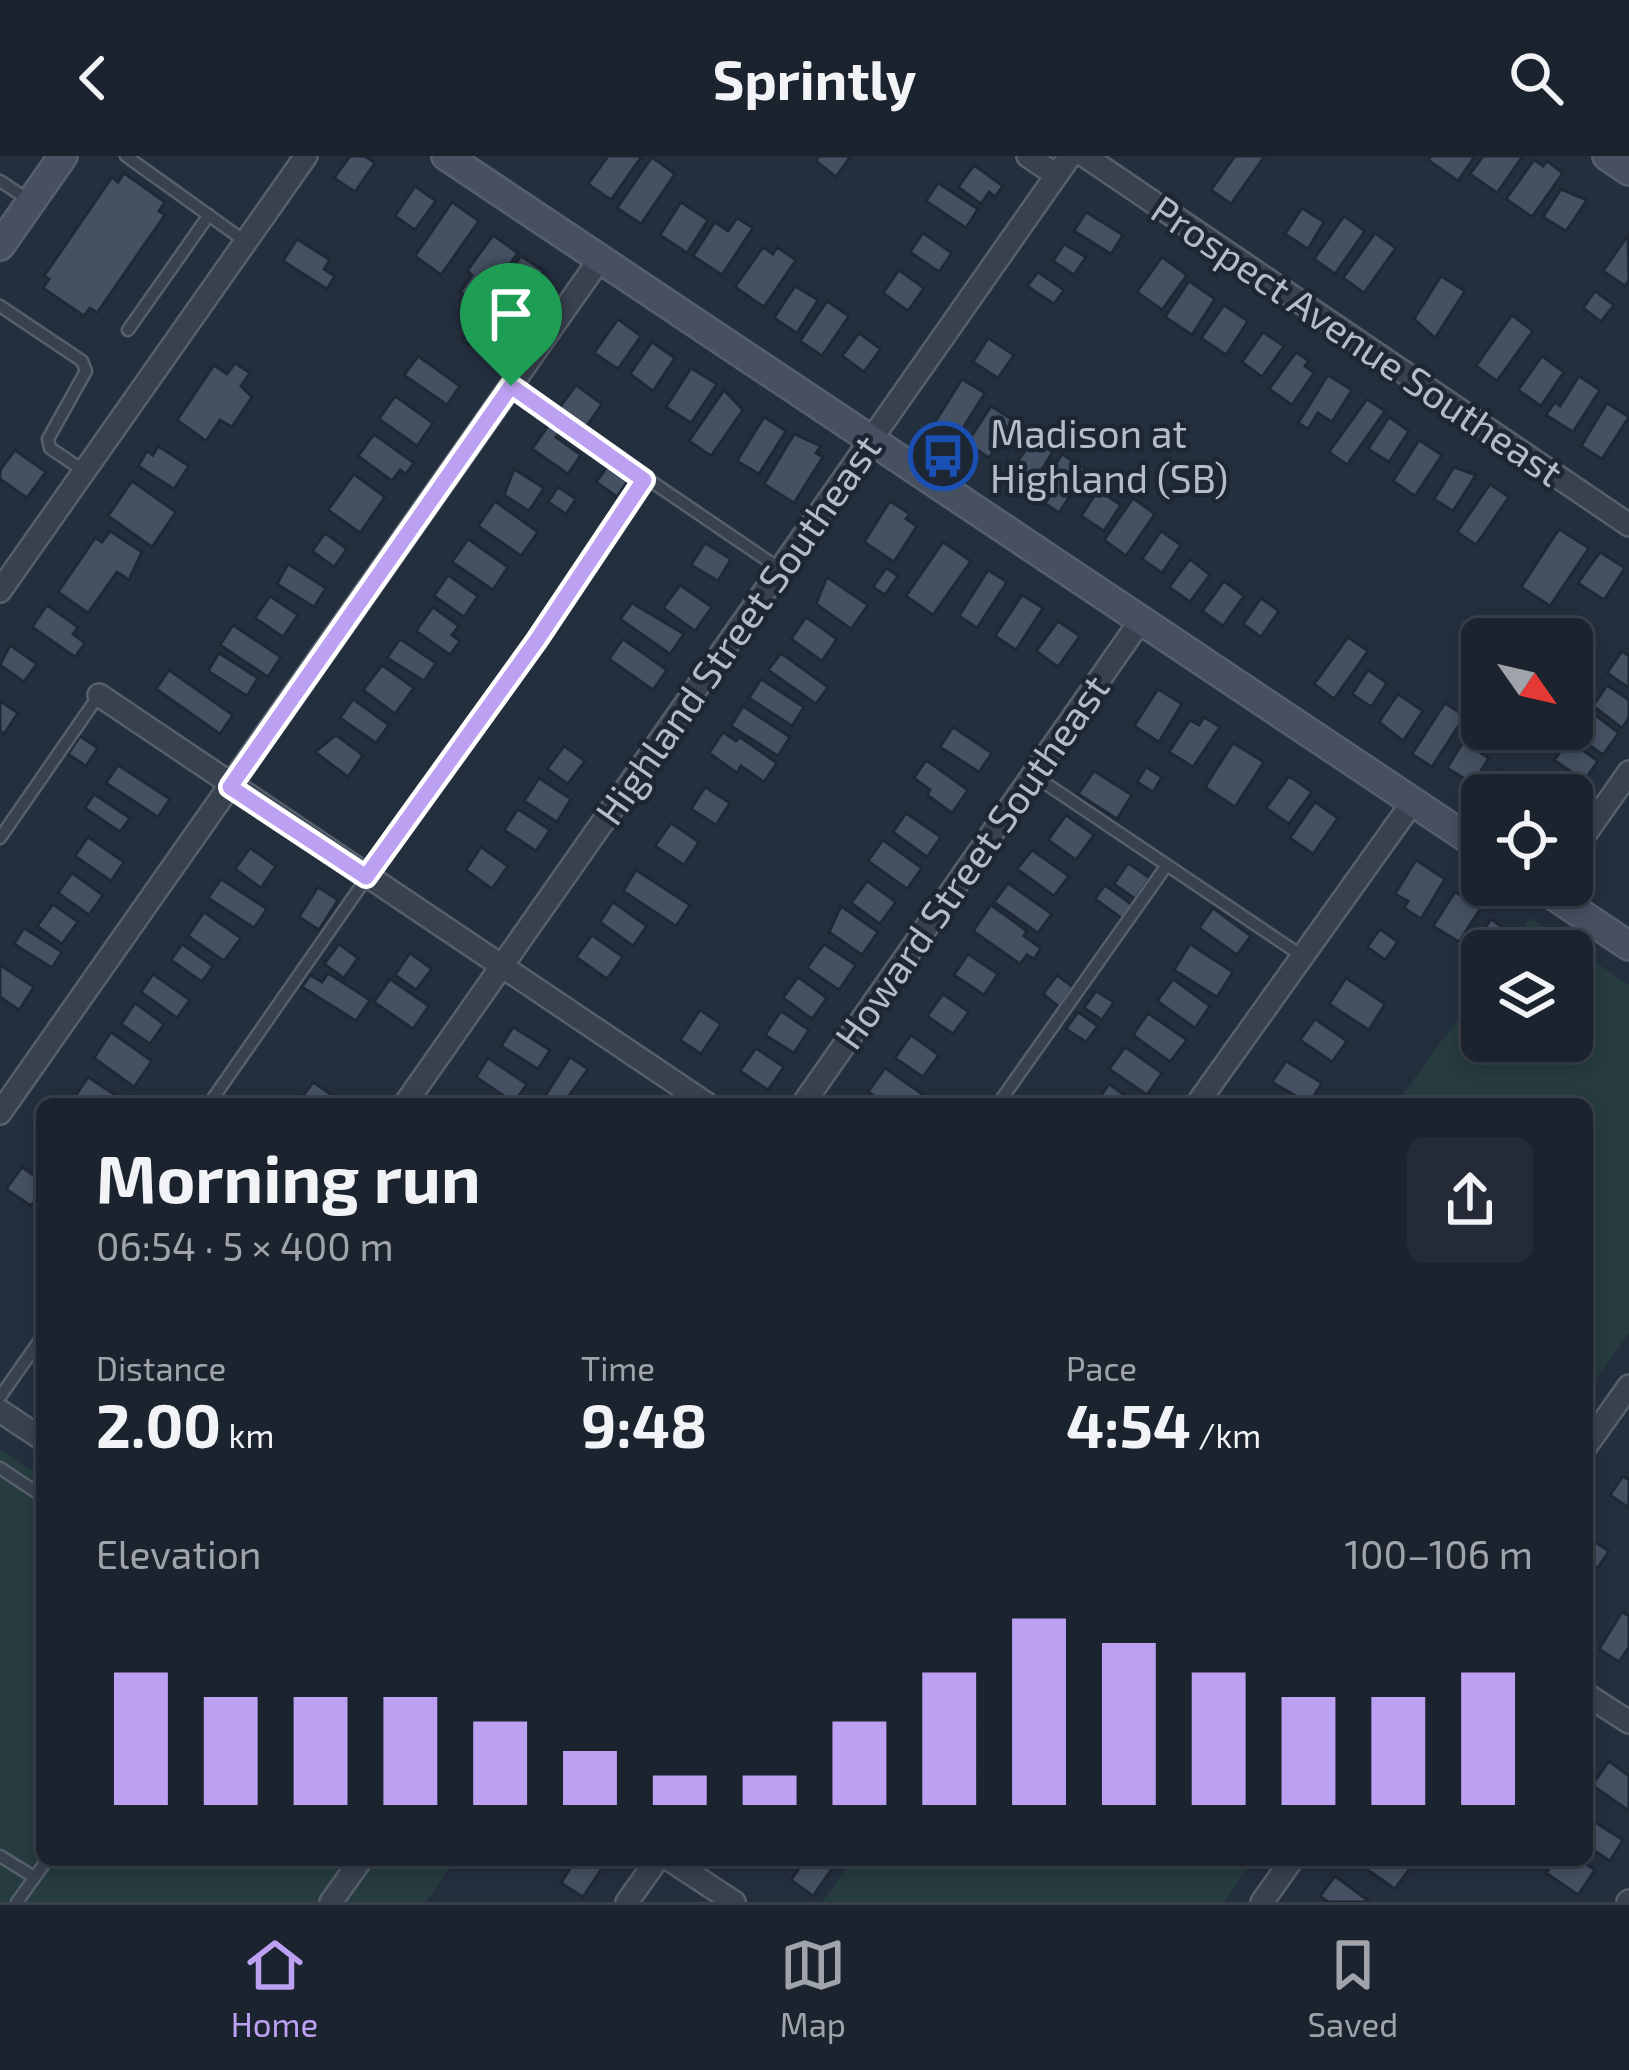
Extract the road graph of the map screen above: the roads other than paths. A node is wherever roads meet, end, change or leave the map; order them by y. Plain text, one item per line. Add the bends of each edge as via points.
1 (63, 156) edge
2 (126, 156) edge
3 (306, 156) edge
4 (446, 156) edge
5 (1028, 156) edge
6 (1085, 156) edge
7 (1607, 156) edge
8 (1063, 165) edge
9 (1629, 171) edge
10 (0, 181) edge
11 (31, 202) junction
12 (208, 215) junction
13 (246, 242) junction
14 (0, 246) edge
15 (600, 259) junction
16 (0, 306) edge
17 (128, 329) dead end
18 (511, 386) junction
19 (871, 439) junction
20 (84, 471) junction
21 (644, 480) junction
22 (1629, 525) edge
23 (780, 569) junction
24 (0, 591) edge
25 (1141, 620) junction
26 (99, 695) joint
27 (1629, 772) edge
28 (1034, 775) junction
29 (230, 787) junction
30 (1412, 803) junction
31 (1593, 823) edge
32 (1461, 834) edge
33 (0, 838) edge
34 (1167, 865) junction
35 (366, 877) junction
36 (1571, 906) edge
37 (1629, 946) edge
38 (1303, 956) junction
39 (503, 968) junction
40 (213, 1098) edge
41 (409, 1098) edge
42 (698, 1098) edge
43 (806, 1098) edge
44 (1002, 1098) edge
45 (1201, 1098) edge
46 (0, 1113) edge
47 (36, 1346) edge
48 (1629, 1386) edge
49 (0, 1397) edge
50 (0, 1411) edge
51 (36, 1435) edge
52 (1593, 1437) edge
53 (0, 1468) edge
54 (36, 1492) edge
55 (1593, 1699) edge
56 (1629, 1722) edge
57 (0, 1856) edge
58 (42, 1866) edge
59 (357, 1866) edge
60 (654, 1866) edge
61 (679, 1866) edge
62 (1288, 1866) edge
63 (34, 1877) junction
64 (17, 1902) edge
65 (331, 1902) edge
66 (628, 1902) edge
67 (734, 1902) edge
68 (1262, 1902) edge

1 - 11 street
2 - 12 lane
3 - 13 street
4 - 15 street
5 - 8 street
6 - 22 street, Prospect Avenue Southeast
7 - 9 street
8 - 19 street, Highland Street Southeast
10 - 11 lane
11 - 14 street
12 - 13 lane
12 - 17 lane
13 - 20 street
15 - 18 street
15 - 19 street
16 - 20 lane via 82,361 82,382 48,440
18 - 21 lane
18 - 29 street
19 - 23 street, Highland Street Southeast
19 - 25 street
20 - 24 street
21 - 23 lane
21 - 35 lane
23 - 39 street, Highland Street Southeast
25 - 28 street, Howard Street Southeast
25 - 30 street
26 - 29 street
26 - 33 lane
27 - 31 street
28 - 34 lane
28 - 43 street, Howard Street Southeast
29 - 35 street
29 - 46 street
30 - 32 street
30 - 38 street
34 - 38 lane
34 - 44 lane
35 - 39 street
35 - 40 lane
36 - 37 street
38 - 45 street
39 - 41 street, Highland Street Southeast
39 - 42 street
47 - 49 lane
48 - 52 street
50 - 51 street
53 - 54 lane
55 - 56 street
57 - 63 lane
58 - 63 lane
59 - 65 street
60 - 66 street
61 - 67 street
62 - 68 street
63 - 64 lane

